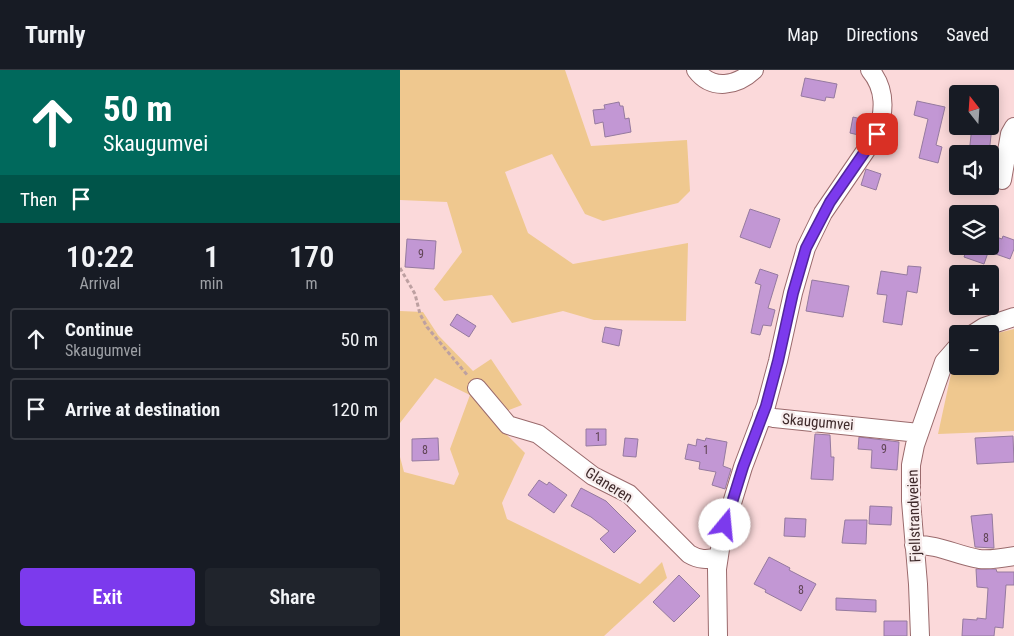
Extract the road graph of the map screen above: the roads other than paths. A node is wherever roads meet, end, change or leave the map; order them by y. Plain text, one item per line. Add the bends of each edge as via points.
1 (696, 70) edge
2 (754, 70) edge
3 (870, 70) edge
4 (1014, 127) edge
5 (1002, 180) dead end
6 (1014, 317) edge
7 (990, 325) edge
8 (949, 356) edge
9 (478, 388) road end
10 (762, 415) junction
11 (920, 433) junction
12 (914, 545) junction
13 (1014, 556) edge
14 (718, 557) junction
15 (718, 636) edge
16 (920, 636) edge

1 - 2 street via 708,81 725,85
3 - 10 street, Skaugumvei via 878,81 883,98 881,123 877,134 823,213 806,248
4 - 5 street
6 - 7 street
8 - 11 street, Fjellstrandveien via 944,362
9 - 14 street, Glaneren via 508,425 538,434 593,476 629,494 689,554 708,560
10 - 11 street, Skaugumvei
10 - 14 street via 740,475
11 - 12 street, Fjellstrandveien via 911,465
12 - 13 street via 940,547 979,559
12 - 16 street, Fjellstrandveien
14 - 15 street

